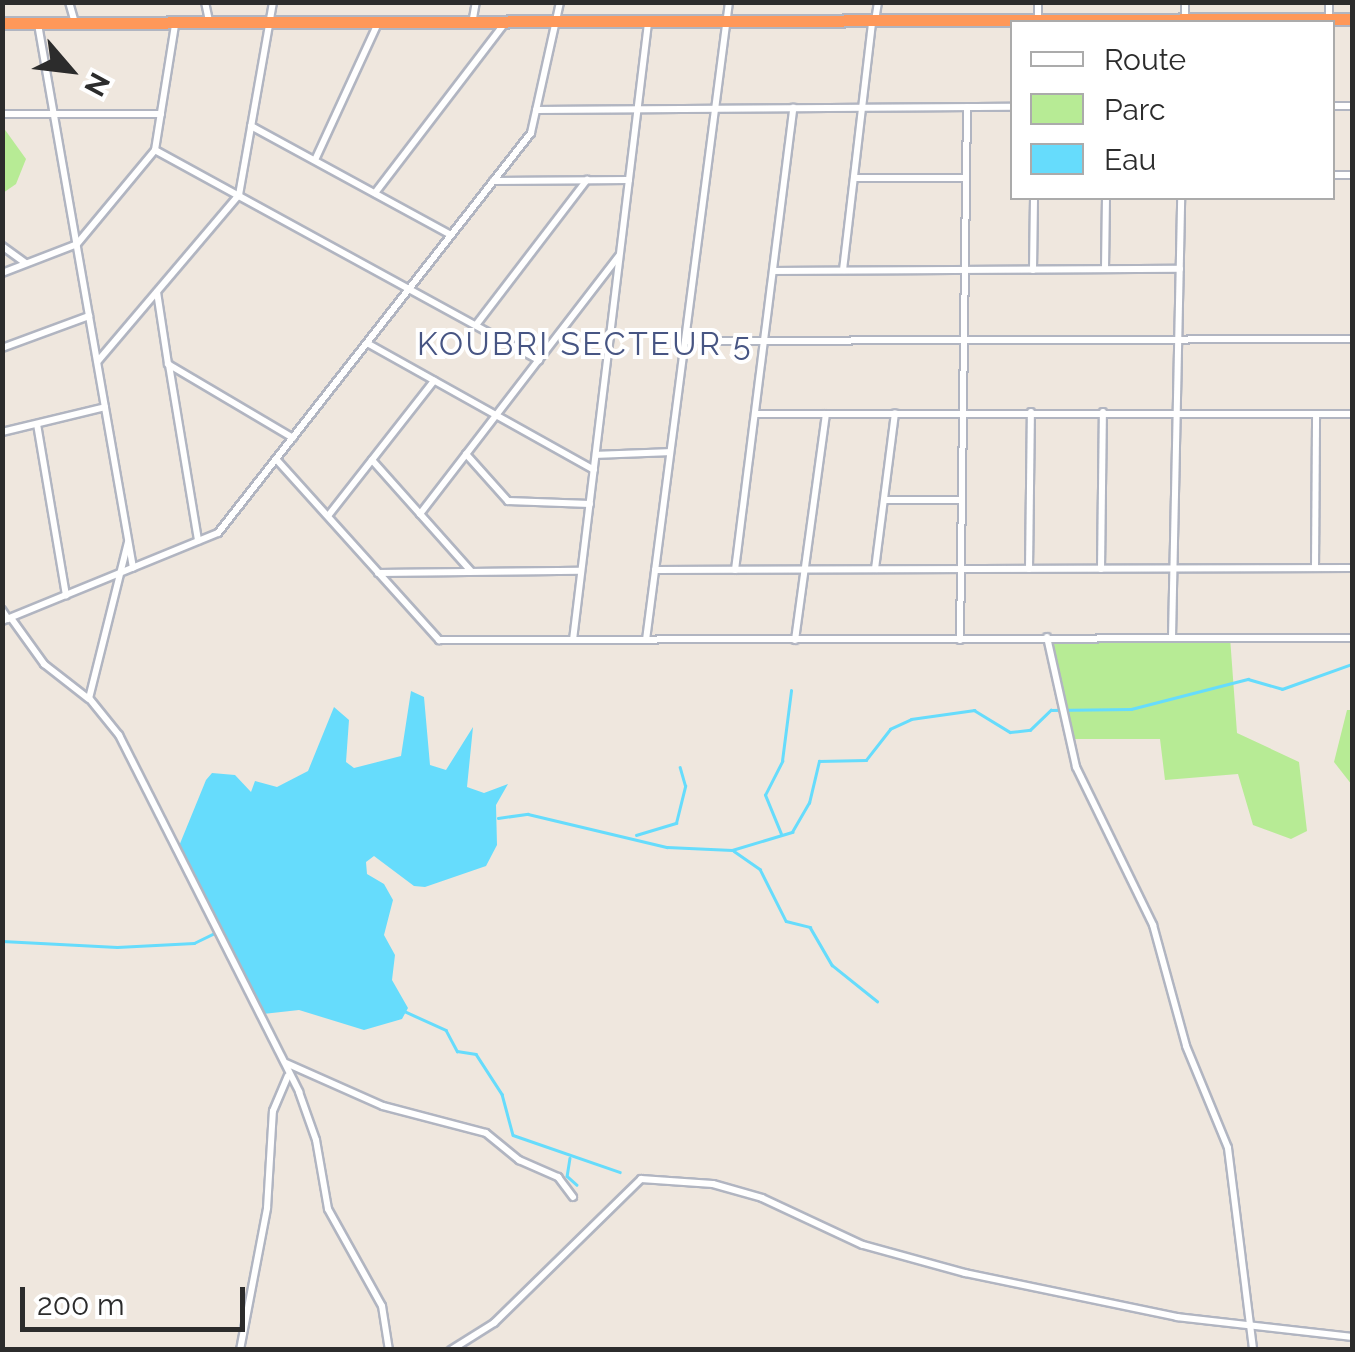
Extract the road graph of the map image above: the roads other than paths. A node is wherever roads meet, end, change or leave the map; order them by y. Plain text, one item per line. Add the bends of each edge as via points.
1 (69, 2) edge
2 (205, 2) edge
3 (273, 2) edge
4 (476, 2) edge
5 (560, 2) edge
6 (729, 2) edge
7 (878, 2) edge
8 (1329, 2) edge
9 (1329, 20) joint
10 (1352, 20) edge
11 (873, 22) junction
12 (1010, 22) edge
13 (726, 23) junction
14 (2, 24) edge
15 (38, 24) junction
16 (75, 24) junction
17 (504, 24) junction
18 (556, 24) junction
19 (648, 24) junction
20 (175, 25) junction
21 (209, 25) junction
22 (269, 25) junction
23 (472, 25) junction
24 (377, 26) junction
25 (966, 107) junction
26 (1010, 107) edge
27 (793, 108) junction
28 (862, 108) junction
29 (638, 109) junction
30 (715, 109) junction
31 (536, 110) junction
32 (2, 114) edge
33 (54, 114) junction
34 (161, 114) junction
35 (251, 126) junction
36 (155, 150) junction
37 (316, 160) junction
38 (854, 178) junction
39 (966, 178) junction
40 (587, 180) junction
41 (629, 180) junction
42 (493, 181) junction
43 (375, 193) junction
44 (239, 196) junction
45 (1034, 200) edge
46 (1106, 200) edge
47 (1181, 200) edge
48 (452, 234) junction
49 (77, 244) junction
50 (2, 246) edge
51 (620, 255) junction
52 (26, 264) junction
53 (1180, 269) junction
54 (773, 270) junction
55 (843, 270) junction
56 (964, 270) junction
57 (1033, 270) junction
58 (1105, 270) junction
59 (2, 273) edge
60 (409, 288) junction
61 (157, 292) junction
62 (89, 316) junction
63 (476, 325) junction
64 (1352, 339) edge
65 (964, 340) junction
66 (1178, 340) junction
67 (685, 341) junction
68 (764, 341) junction
69 (366, 343) junction
70 (2, 348) edge
71 (539, 360) junction
72 (97, 362) junction
73 (168, 364) junction
74 (434, 381) junction
75 (105, 406) junction
76 (963, 412) junction
77 (1031, 412) junction
78 (1103, 412) junction
79 (1177, 412) junction
80 (895, 413) junction
81 (755, 414) junction
82 (826, 414) junction
83 (1316, 414) junction
84 (1352, 414) edge
85 (496, 415) junction
86 (37, 424) junction
87 (2, 432) edge
88 (293, 438) junction
89 (670, 452) junction
90 (466, 454) junction
91 (596, 455) junction
92 (276, 459) junction
93 (372, 460) junction
94 (594, 470) junction
95 (884, 500) junction
96 (962, 500) junction
97 (590, 504) junction
98 (420, 514) junction
99 (328, 516) junction
100 (128, 542) junction
101 (198, 542) junction
102 (133, 568) junction
103 (1173, 568) junction
104 (1315, 568) junction
105 (1352, 568) edge
106 (875, 569) junction
107 (960, 569) junction
108 (1029, 569) junction
109 (1101, 569) junction
110 (655, 570) junction
111 (735, 570) junction
112 (805, 570) junction
113 (122, 572) junction
114 (378, 572) junction
115 (471, 572) junction
116 (581, 572) junction
117 (66, 596) junction
118 (2, 610) edge
119 (7, 619) edge
120 (1047, 637) junction
121 (1172, 637) junction
122 (1352, 638) edge
123 (573, 640) junction
124 (646, 640) junction
125 (796, 640) junction
126 (960, 640) junction
127 (90, 701) junction
128 (284, 1062) junction
129 (289, 1075) junction
130 (573, 1197) dead end
131 (1246, 1324) junction
132 (1352, 1336) edge
133 (240, 1350) edge
134 (389, 1350) edge
135 (452, 1350) edge
136 (1253, 1350) edge

1 - 16 street
2 - 21 street
3 - 22 street
4 - 23 street
5 - 18 street
6 - 13 street
7 - 11 street
8 - 9 street
9 - 10 highway
11 - 12 highway
11 - 13 highway
11 - 28 street
13 - 19 highway
13 - 30 street
14 - 15 highway
15 - 16 highway
15 - 33 street
16 - 20 highway
17 - 18 highway
17 - 23 highway
17 - 43 street
18 - 19 highway
18 - 31 street
19 - 29 street
20 - 21 highway
20 - 34 street
21 - 22 highway
22 - 24 highway
22 - 35 street
23 - 24 highway
24 - 37 street
25 - 26 street
25 - 28 street
25 - 39 street
27 - 28 street
27 - 30 street
27 - 54 street
28 - 38 street
29 - 30 street
29 - 31 street
29 - 41 street
30 - 67 street
31 - 42 street via 531,133
32 - 33 street
33 - 34 street
33 - 49 street
34 - 36 street
35 - 37 street
35 - 44 street
36 - 44 street
36 - 49 street
37 - 43 street
38 - 39 street
38 - 55 street
39 - 56 street
40 - 41 street
40 - 42 street
40 - 63 street
41 - 51 street
42 - 48 street
43 - 48 street
44 - 60 street
44 - 61 street
45 - 57 street
46 - 58 street
47 - 53 street
48 - 60 street
49 - 52 street
49 - 62 street
50 - 52 street
51 - 71 street
51 - 91 street
52 - 59 street
53 - 58 street
53 - 66 street
54 - 55 street
54 - 68 street
55 - 56 street
56 - 57 street
56 - 65 street
57 - 58 street
60 - 63 street
60 - 69 street
61 - 72 street
61 - 73 street
62 - 70 street
62 - 72 street
63 - 71 street
64 - 66 street
65 - 66 street
65 - 68 street
65 - 76 street
66 - 79 street
67 - 68 street
67 - 89 street
68 - 81 street
69 - 74 street
69 - 88 street
71 - 85 street
72 - 75 street
73 - 88 street
73 - 101 street
74 - 85 street
74 - 93 street
75 - 86 street
75 - 100 street
76 - 77 street
76 - 80 street
76 - 96 street
77 - 78 street
77 - 108 street
78 - 79 street
78 - 109 street
79 - 83 street
79 - 103 street
80 - 82 street
80 - 95 street
81 - 82 street
81 - 111 street
82 - 112 street
83 - 84 street
83 - 104 street
85 - 90 street
85 - 94 street
86 - 87 street
86 - 117 street
88 - 92 street
89 - 91 street
89 - 110 street
90 - 97 street via 508,501
90 - 98 street
91 - 94 street
92 - 99 street
92 - 101 street via 218,534
93 - 98 street
93 - 99 street
94 - 97 street
95 - 96 street
95 - 106 street
96 - 107 street
97 - 116 street
98 - 115 street
99 - 114 street
100 - 102 street
100 - 113 street
101 - 102 street
102 - 113 street
103 - 104 street
103 - 109 street
103 - 121 street
104 - 105 street
106 - 107 street
106 - 112 street
107 - 108 street
107 - 126 street
108 - 109 street
110 - 111 street
110 - 124 street
111 - 112 street
112 - 125 street
113 - 117 street
113 - 127 street
114 - 115 street
114 - 123 street via 439,640
115 - 116 street
116 - 123 street
117 - 119 street
118 - 119 street
119 - 127 street via 44,664
120 - 121 street
120 - 126 street
120 - 131 street via 1076,766 1153,925 1186,1046 1228,1148
121 - 122 street
123 - 124 street
124 - 125 street
125 - 126 street
127 - 128 street via 119,735
128 - 129 street
128 - 130 street via 383,1106 486,1133 520,1160 558,1177
129 - 133 street via 273,1111 267,1208
129 - 134 street via 316,1140 328,1209 382,1306
131 - 132 street
131 - 135 street via 1148,1312 965,1273 863,1245 762,1198 712,1184 641,1179 485,1331
131 - 136 street

